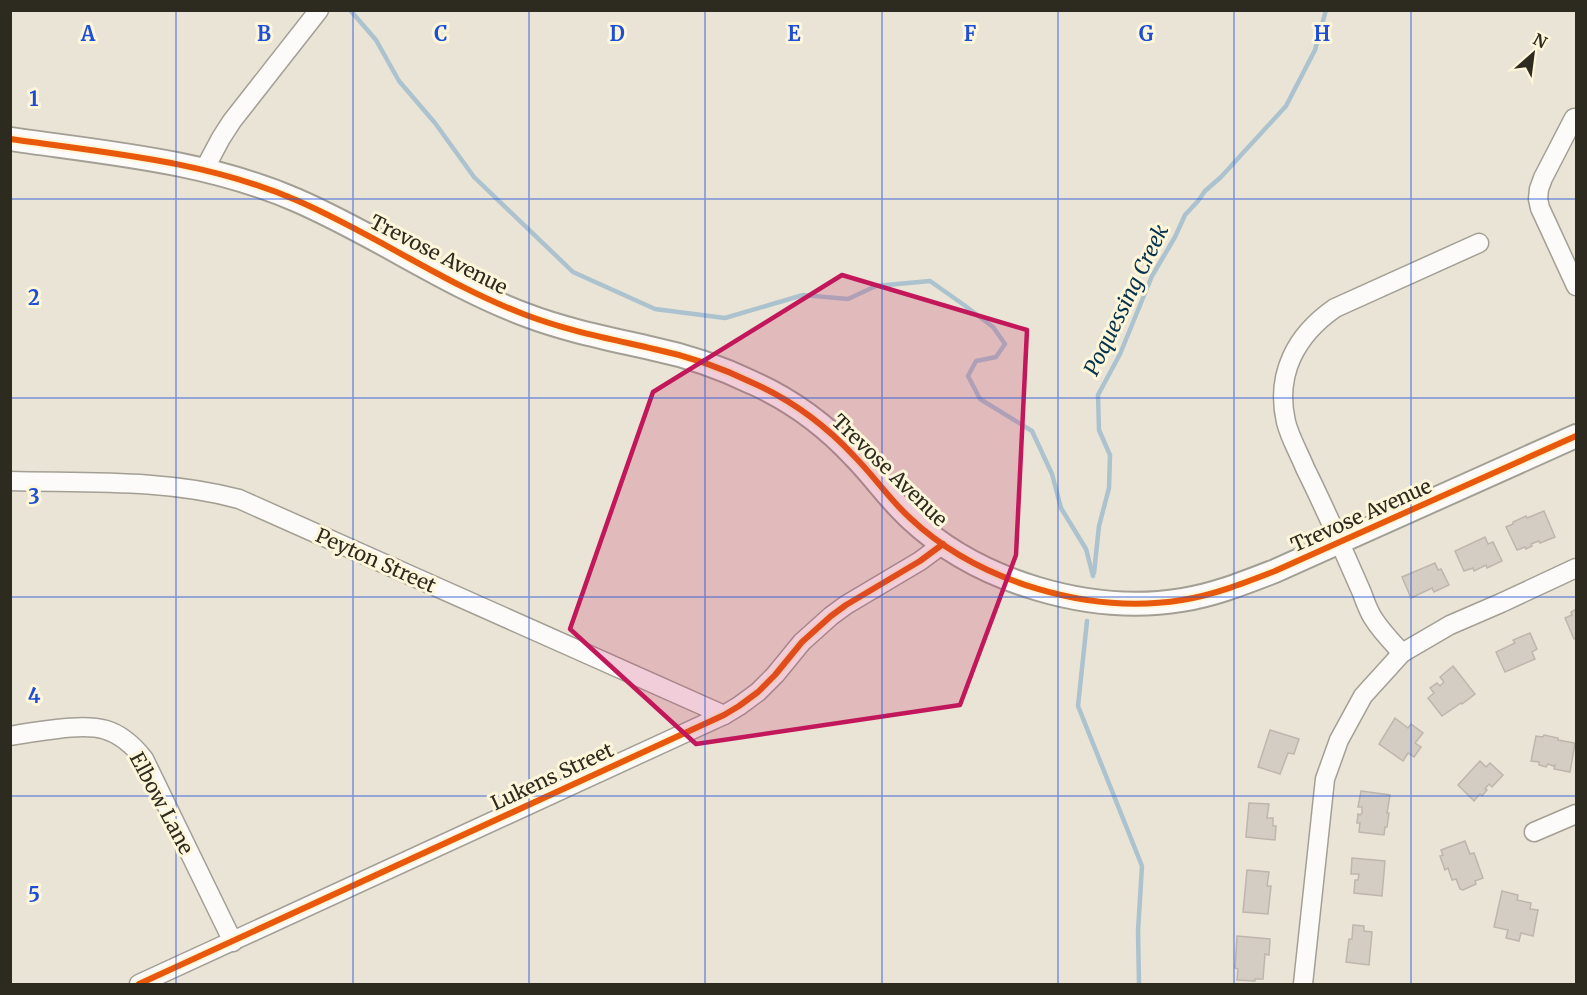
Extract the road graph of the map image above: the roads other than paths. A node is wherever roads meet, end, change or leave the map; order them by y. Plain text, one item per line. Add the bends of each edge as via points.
1 (319, 10) edge
2 (1574, 118) dead end
3 (10, 139) edge
4 (204, 170) junction
5 (1479, 243) dead end
6 (1576, 286) edge
7 (1576, 436) edge
8 (10, 481) edge
9 (1340, 542) junction
10 (943, 544) junction
11 (1576, 568) edge
12 (1402, 653) junction
13 (724, 715) junction
14 (10, 736) edge
15 (1576, 814) edge
16 (1534, 832) dead end
17 (233, 942) junction
18 (139, 984) edge
19 (1303, 984) edge

1 - 4 street via 232,121
2 - 6 street via 1543,178 1538,199
3 - 4 street, Trevose Avenue via 162,160
4 - 10 street, Trevose Avenue via 293,199 525,315 562,328 693,359 756,384 799,409 838,440 909,517
5 - 9 street via 1335,308 1306,333 1288,364 1284,383 1287,422
7 - 9 street, Trevose Avenue
8 - 13 street, Peyton Street via 156,486 210,491 238,499
9 - 10 street, Trevose Avenue via 1275,572 1208,594 1158,603 1104,603 1049,593 973,563
9 - 12 street via 1372,616
10 - 13 street, Lukens Street via 831,616 758,692
11 - 12 street via 1450,625
12 - 19 street via 1363,696 1339,740 1325,779
13 - 17 street, Lukens Street
14 - 17 street, Elbow Lane via 96,727 135,747
15 - 16 street
17 - 18 street, Lukens Street

